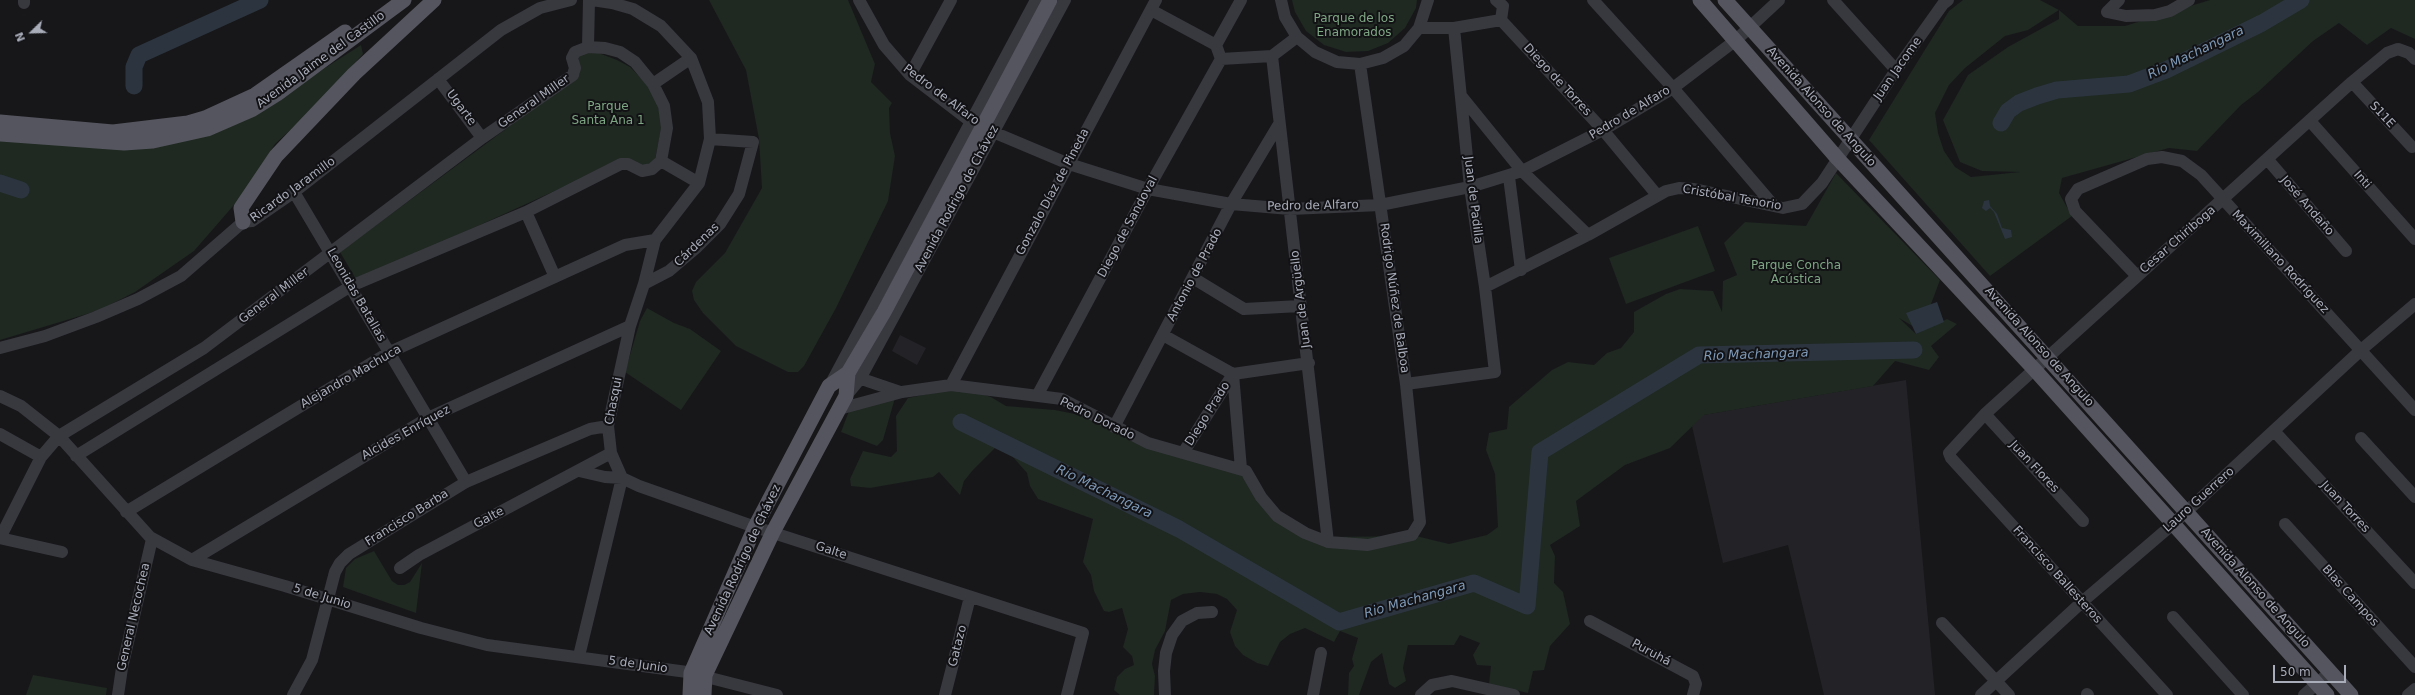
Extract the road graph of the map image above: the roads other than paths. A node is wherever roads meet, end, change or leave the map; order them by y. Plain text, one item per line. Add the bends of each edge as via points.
1 (388, 0) edge
2 (404, 0) edge
3 (434, 0) edge
4 (571, 0) edge
5 (589, 0) edge
6 (592, 0) edge
7 (858, 0) edge
8 (951, 0) edge
9 (1036, 0) edge
10 (1050, 0) edge
11 (1064, 0) edge
12 (1241, 0) edge
13 (1281, 0) edge
14 (1428, 0) edge
15 (1593, 0) edge
16 (1700, 0) edge
17 (1707, 0) edge
18 (1779, 0) edge
19 (1833, 0) edge
20 (2120, 0) edge
21 (2189, 0) edge
22 (1943, 1) edge
23 (1503, 2) edge
24 (1726, 3) edge
25 (1153, 5) edge
26 (1501, 20) junction
27 (1722, 24) junction
28 (1750, 27) junction
29 (1419, 28) junction
30 (1454, 28) junction
31 (1297, 37) junction
32 (1736, 40) junction
33 (1216, 45) junction
34 (588, 47) junction
35 (1272, 56) junction
36 (691, 58) junction
37 (1221, 59) junction
38 (2415, 59) edge
39 (1360, 64) junction
40 (1896, 70) junction
41 (910, 75) junction
42 (438, 79) junction
43 (2352, 82) junction
44 (653, 84) junction
45 (1673, 88) junction
46 (1462, 97) junction
47 (2310, 121) junction
48 (0, 122) edge
49 (1279, 124) junction
50 (982, 126) junction
51 (1603, 130) junction
52 (0, 134) edge
53 (482, 138) junction
54 (710, 139) junction
55 (1850, 140) junction
56 (2412, 147) dead end
57 (1838, 159) junction
58 (2268, 160) junction
59 (661, 161) junction
60 (1069, 164) junction
61 (1522, 171) junction
62 (1509, 177) junction
63 (698, 183) junction
64 (1470, 187) junction
65 (1148, 189) junction
66 (294, 192) junction
67 (1657, 195) junction
68 (2223, 200) junction
69 (1231, 204) junction
70 (1380, 205) junction
71 (1774, 206) junction
72 (1290, 208) junction
73 (526, 212) junction
74 (243, 222) junction
75 (1588, 236) junction
76 (2415, 239) edge
77 (655, 240) junction
78 (2346, 252) dead end
79 (332, 253) junction
80 (1521, 270) junction
81 (2137, 276) junction
82 (555, 277) junction
83 (1193, 278) junction
84 (644, 284) junction
85 (351, 286) junction
86 (1485, 287) junction
87 (2415, 304) edge
88 (1300, 306) junction
89 (630, 326) junction
90 (1163, 335) junction
91 (0, 348) edge
92 (2361, 350) junction
93 (390, 352) junction
94 (2048, 357) junction
95 (1309, 363) junction
96 (2034, 369) junction
97 (1233, 374) junction
98 (854, 376) junction
99 (1406, 384) junction
100 (951, 385) junction
101 (829, 386) junction
102 (902, 392) junction
103 (0, 396) edge
104 (1037, 396) junction
105 (839, 409) junction
106 (2415, 410) edge
107 (1985, 414) junction
108 (428, 418) junction
109 (608, 426) junction
110 (1114, 427) junction
111 (2275, 432) junction
112 (0, 434) edge
113 (59, 436) junction
114 (2361, 438) dead end
115 (611, 453) junction
116 (1183, 453) junction
117 (1949, 453) joint
118 (76, 456) junction
119 (41, 457) junction
120 (1241, 469) junction
121 (579, 471) junction
122 (618, 477) junction
123 (466, 482) junction
124 (2415, 497) edge
125 (126, 512) junction
126 (2186, 512) junction
127 (2083, 521) dead end
128 (2173, 524) junction
129 (2285, 524) dead end
130 (755, 527) junction
131 (773, 532) junction
132 (0, 538) edge
133 (152, 539) junction
134 (1328, 542) junction
135 (62, 552) dead end
136 (192, 560) junction
137 (400, 568) dead end
138 (2415, 583) edge
139 (970, 597) junction
140 (329, 599) junction
141 (2082, 602) junction
142 (1212, 612) dead end
143 (2173, 617) dead end
144 (1590, 621) dead end
145 (1942, 623) dead end
146 (1322, 653) dead end
147 (579, 656) junction
148 (2415, 667) edge
149 (2330, 672) junction
150 (698, 674) junction
151 (1996, 680) junction
152 (2316, 684) junction
153 (2415, 689) edge
154 (118, 695) edge
155 (293, 695) edge
156 (690, 695) edge
157 (704, 695) edge
158 (777, 695) edge
159 (945, 695) edge
160 (1067, 695) edge
161 (1164, 695) edge
162 (1313, 695) edge
163 (1421, 695) edge
164 (1514, 695) edge
165 (1693, 695) edge
166 (1981, 695) edge
167 (2009, 695) edge
168 (2167, 695) edge
169 (2244, 695) edge
170 (2304, 695) edge
171 (2327, 695) edge
172 (2351, 695) edge
173 (2408, 695) edge

1 - 48 main road, Avenida Jaime del Castillo via 281,79 255,95 205,118 169,127 113,132
2 - 52 main road, Avenida Jaime del Castillo via 277,94 253,109 207,129 153,141 124,143
3 - 74 main road via 354,74 276,156 241,208
4 - 42 street, Ricardo Jaramillo via 540,8 501,30
5 - 34 street
6 - 36 street via 633,10 661,26
7 - 41 street, Pedro de Alfaro via 884,45
8 - 41 street
9 - 50 street, Avenida Rodrigo de Chávez
10 - 50 main road, Avenida Rodrigo de Chávez
11 - 50 street, Avenida Rodrigo de Chávez
12 - 33 street
13 - 31 street via 1285,17
14 - 29 street
15 - 45 street
16 - 27 main road, Avenida Alonso de Angulo
17 - 27 main road
18 - 28 street, Pedro de Alfaro
19 - 40 street
20 - 21 street via 2107,12 2126,16 2155,15 2170,11
22 - 40 street, Juan Jacome
23 - 26 street
24 - 28 main road, Avenida Alonso de Angulo
25 - 33 street
25 - 60 street, Gonzalo Díaz de Pineda
26 - 30 street
26 - 51 street, Diego de Torres
27 - 32 main road, Avenida Alonso de Angulo
28 - 32 street, Pedro de Alfaro
28 - 55 main road, Avenida Alonso de Angulo
29 - 30 street
29 - 39 street via 1404,46 1383,58
30 - 46 street, Juan de Padilla
31 - 35 street
31 - 39 street via 1315,52 1337,62
32 - 45 street, Pedro de Alfaro
32 - 57 main road, Avenida Alonso de Angulo
33 - 37 street
34 - 44 street via 620,52 635,62
34 - 53 street, General Miller via 573,54 575,72
35 - 37 street
35 - 49 street, Juan de Argüello
36 - 44 street
36 - 54 street via 708,102
37 - 65 street, Diego de Sandoval
38 - 43 street, Cesar Chiriboga via 2409,53 2398,49
39 - 70 street, Rodrigo Núñez de Balboa
40 - 55 street, Juan Jacome
41 - 50 street, Pedro de Alfaro
42 - 53 street, Ugarte
42 - 66 street, Ricardo Jaramillo
43 - 47 street, Cesar Chiriboga
43 - 56 street, S11E
44 - 59 street via 664,106 667,128
45 - 51 street, Pedro de Alfaro
45 - 71 street
46 - 61 street
46 - 64 street, Juan de Padilla
47 - 58 street, Cesar Chiriboga
47 - 76 street, Inti
49 - 69 street, Antonio de Prado
49 - 72 street, Juan de Argüello
50 - 60 street, Pedro de Alfaro
50 - 98 main road, Avenida Rodrigo de Chávez via 884,312
50 - 101 street, Avenida Rodrigo de Chávez
51 - 61 street, Pedro de Alfaro
51 - 67 street, Diego de Torres
53 - 79 street, General Miller
54 - 63 street
54 - 84 street, Cárdenas via 753,142 739,194 720,224 696,248 669,272
55 - 57 street, Cristóbal Tenorio
55 - 94 main road, Avenida Alonso de Angulo
57 - 71 street, Cristóbal Tenorio via 1805,202 1788,208
57 - 96 main road, Avenida Alonso de Angulo
58 - 68 street, Cesar Chiriboga
58 - 78 street, José Andaño
59 - 63 street
59 - 73 street via 652,169 642,171 628,164 621,164
60 - 65 street, Pedro de Alfaro
60 - 100 street, Gonzalo Díaz de Pineda
61 - 62 street, Pedro de Alfaro
61 - 75 street
62 - 64 street, Pedro de Alfaro
62 - 80 street
63 - 77 street
64 - 70 street, Pedro de Alfaro
64 - 86 street, Juan de Padilla
65 - 69 street, Pedro de Alfaro
65 - 104 street, Diego de Sandoval
66 - 74 street, Ricardo Jaramillo via 252,221
66 - 79 street, Leonidas Batallas
67 - 71 street, Cristóbal Tenorio via 1686,188
67 - 75 street, Cristóbal Tenorio
68 - 81 street, Cesar Chiriboga
68 - 81 street, Maximiliano Rodríguez via 2192,167 2182,161 2162,157 2147,158 2078,189 2071,199 2075,211
68 - 92 street, Maximiliano Rodríguez
69 - 72 street, Pedro de Alfaro
69 - 83 street, Antonio de Prado
70 - 72 street, Pedro de Alfaro
70 - 99 street, Rodrigo Núñez de Balboa
72 - 88 street, Juan de Argüello
73 - 82 street
73 - 85 street
74 - 91 street, Ricardo Jaramillo via 181,276 144,296 60,330
75 - 80 street, Cristóbal Tenorio
77 - 82 street, Alejandro Machuca via 625,245
77 - 84 street, Chasqui
79 - 85 street, Leonidas Batallas
79 - 113 street, General Miller via 204,348
80 - 86 street, Cristóbal Tenorio
81 - 94 street, Cesar Chiriboga
82 - 93 street, Alejandro Machuca
83 - 88 street via 1244,310
83 - 90 street, Antonio de Prado
84 - 89 street, Chasqui
85 - 93 street, Leonidas Batallas
85 - 118 street
86 - 99 street, Juan de Padilla via 1495,372
87 - 92 street, Lauro Guerrero
88 - 95 street, Juan de Argüello
89 - 108 street, Alcides Enríquez
89 - 109 street, Chasqui
90 - 97 street
90 - 110 street, Antonio de Prado
92 - 106 street, Maximiliano Rodríguez
92 - 111 street, Lauro Guerrero
93 - 108 street, Leonidas Batallas
93 - 125 street, Alejandro Machuca
94 - 96 street, Cesar Chiriboga
94 - 126 main road, Avenida Alonso de Angulo
95 - 97 street
95 - 134 street, Juan de Argüello
96 - 107 street, Cesar Chiriboga
96 - 128 main road, Avenida Alonso de Angulo
97 - 116 street, Diego Prado
97 - 120 street
98 - 101 main road, Avenida Rodrigo de Chávez
98 - 102 street, Pedro Dorado
98 - 105 main road, Avenida Rodrigo de Chávez
99 - 134 street, Rodrigo Núñez de Balboa via 1420,522 1415,533 1368,545
100 - 102 street, Pedro Dorado
100 - 104 street, Pedro Dorado
101 - 130 main road, Avenida Rodrigo de Chávez
102 - 105 street, Pedro Dorado
103 - 113 street, 5 de Junio via 21,406
104 - 110 street, Pedro Dorado via 1062,399
105 - 131 main road, Avenida Rodrigo de Chávez
107 - 117 street, Cesar Chiriboga
107 - 127 street, Juan Flores
108 - 123 street, Leonidas Batallas
108 - 136 street, Alcides Enríquez
109 - 115 street, Chasqui
109 - 123 street, Francisco Barba via 590,429
110 - 116 street, Pedro Dorado via 1148,443
111 - 126 street, Lauro Guerrero
111 - 138 street, Juan Torres
112 - 119 street
113 - 118 street, 5 de Junio
113 - 119 street, General Miller
114 - 124 street
115 - 121 street, Galte
115 - 122 street, Chasqui
116 - 120 street, Pedro Dorado
117 - 141 street, Francisco Ballesteros
118 - 125 street, 5 de Junio
119 - 132 street, General Miller
120 - 134 street via 1248,473 1261,497 1277,516 1305,533
121 - 122 street, Galte
121 - 137 street, Galte via 419,555
122 - 130 street, Galte
122 - 147 street
123 - 140 street, Francisco Barba via 349,554 335,572
125 - 133 street, 5 de Junio
126 - 128 street, Lauro Guerrero
126 - 149 main road, Avenida Alonso de Angulo
128 - 141 street, Lauro Guerrero
128 - 152 main road, Avenida Alonso de Angulo
129 - 148 street, Blas Campos
130 - 131 street, Galte
130 - 150 main road, Avenida Rodrigo de Chávez
131 - 139 street, Galte
131 - 150 main road, Avenida Rodrigo de Chávez
132 - 135 street
133 - 136 street, 5 de Junio
133 - 154 street, General Necochea
136 - 140 street, 5 de Junio
139 - 159 street, Gatazo
139 - 160 street, Galte via 1083,634
140 - 147 street, 5 de Junio via 421,628 487,644
140 - 155 street, Francisco Barba via 312,660
141 - 151 street, Lauro Guerrero
141 - 168 street, Francisco Ballesteros
142 - 161 street via 1197,613 1182,622 1172,635 1164,665
143 - 169 street
144 - 165 street, Puruhá via 1694,676 1696,684
145 - 151 street
146 - 162 street
147 - 150 street, 5 de Junio
149 - 152 street
149 - 172 main road, Avenida Alonso de Angulo
150 - 156 main road, Avenida Rodrigo de Chávez
150 - 157 main road, Avenida Rodrigo de Chávez
150 - 158 street, 5 de Junio
151 - 166 street, Lauro Guerrero
151 - 167 street
152 - 170 street
152 - 171 main road, Avenida Alonso de Angulo
153 - 173 street
163 - 164 street via 1432,685 1452,681

